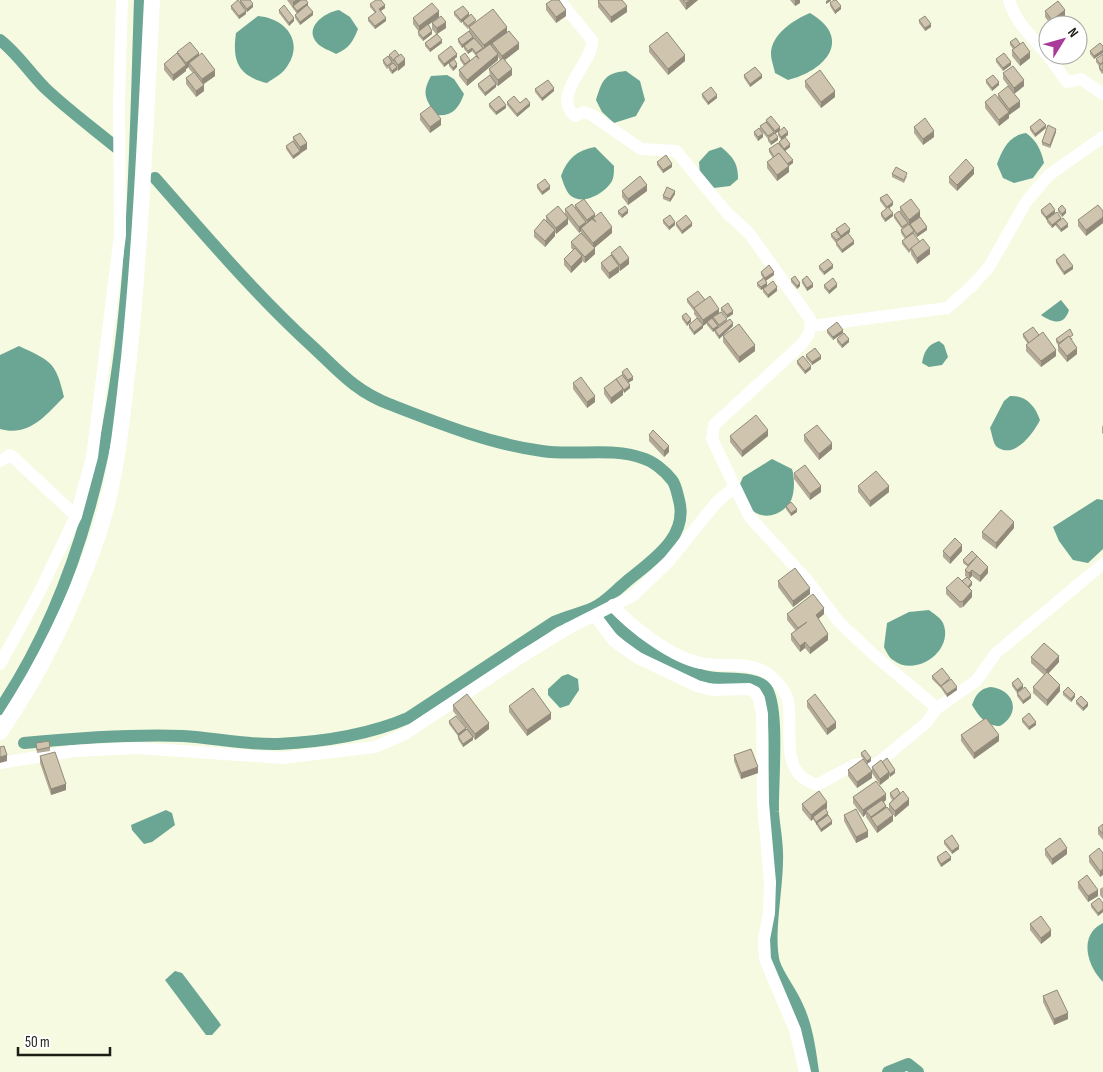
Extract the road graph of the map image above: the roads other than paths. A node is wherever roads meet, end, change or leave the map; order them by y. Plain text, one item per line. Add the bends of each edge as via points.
1 (122, 0) edge
2 (152, 0) edge
3 (559, 0) edge
4 (1009, 0) edge
5 (1103, 94) edge
6 (1103, 137) edge
7 (811, 326) junction
8 (0, 461) edge
9 (734, 487) junction
10 (76, 516) junction
11 (1103, 564) edge
12 (613, 605) junction
13 (595, 616) junction
14 (0, 664) edge
15 (937, 708) junction
16 (0, 732) edge
17 (0, 763) edge
18 (805, 1072) edge

1 - 10 street via 120,235 92,457
2 - 16 street via 136,288 114,473 98,537 54,640
3 - 7 street via 592,40 588,57 567,93 572,114 584,112 592,115 641,149 676,151 749,233 792,292 810,319
4 - 5 street via 1021,26 1067,82 1081,79
6 - 7 street via 1049,175 1026,202 989,267 947,308
7 - 9 street via 801,345 714,425 712,439
8 - 10 street via 10,455 14,457
9 - 12 street via 716,503 648,582 634,595
9 - 15 street via 749,516 808,581 839,622
10 - 14 street
11 - 15 street via 996,653 976,681
12 - 13 street
12 - 15 street via 640,629 689,660 750,666 770,676 784,690 788,701 794,764 802,778 817,785 854,765 880,762 926,723
13 - 17 street via 523,656 405,734 375,747 282,758 137,748 74,751
13 - 18 street via 614,641 638,658 697,686 756,692 762,714 763,802 770,882 765,959 795,1030

